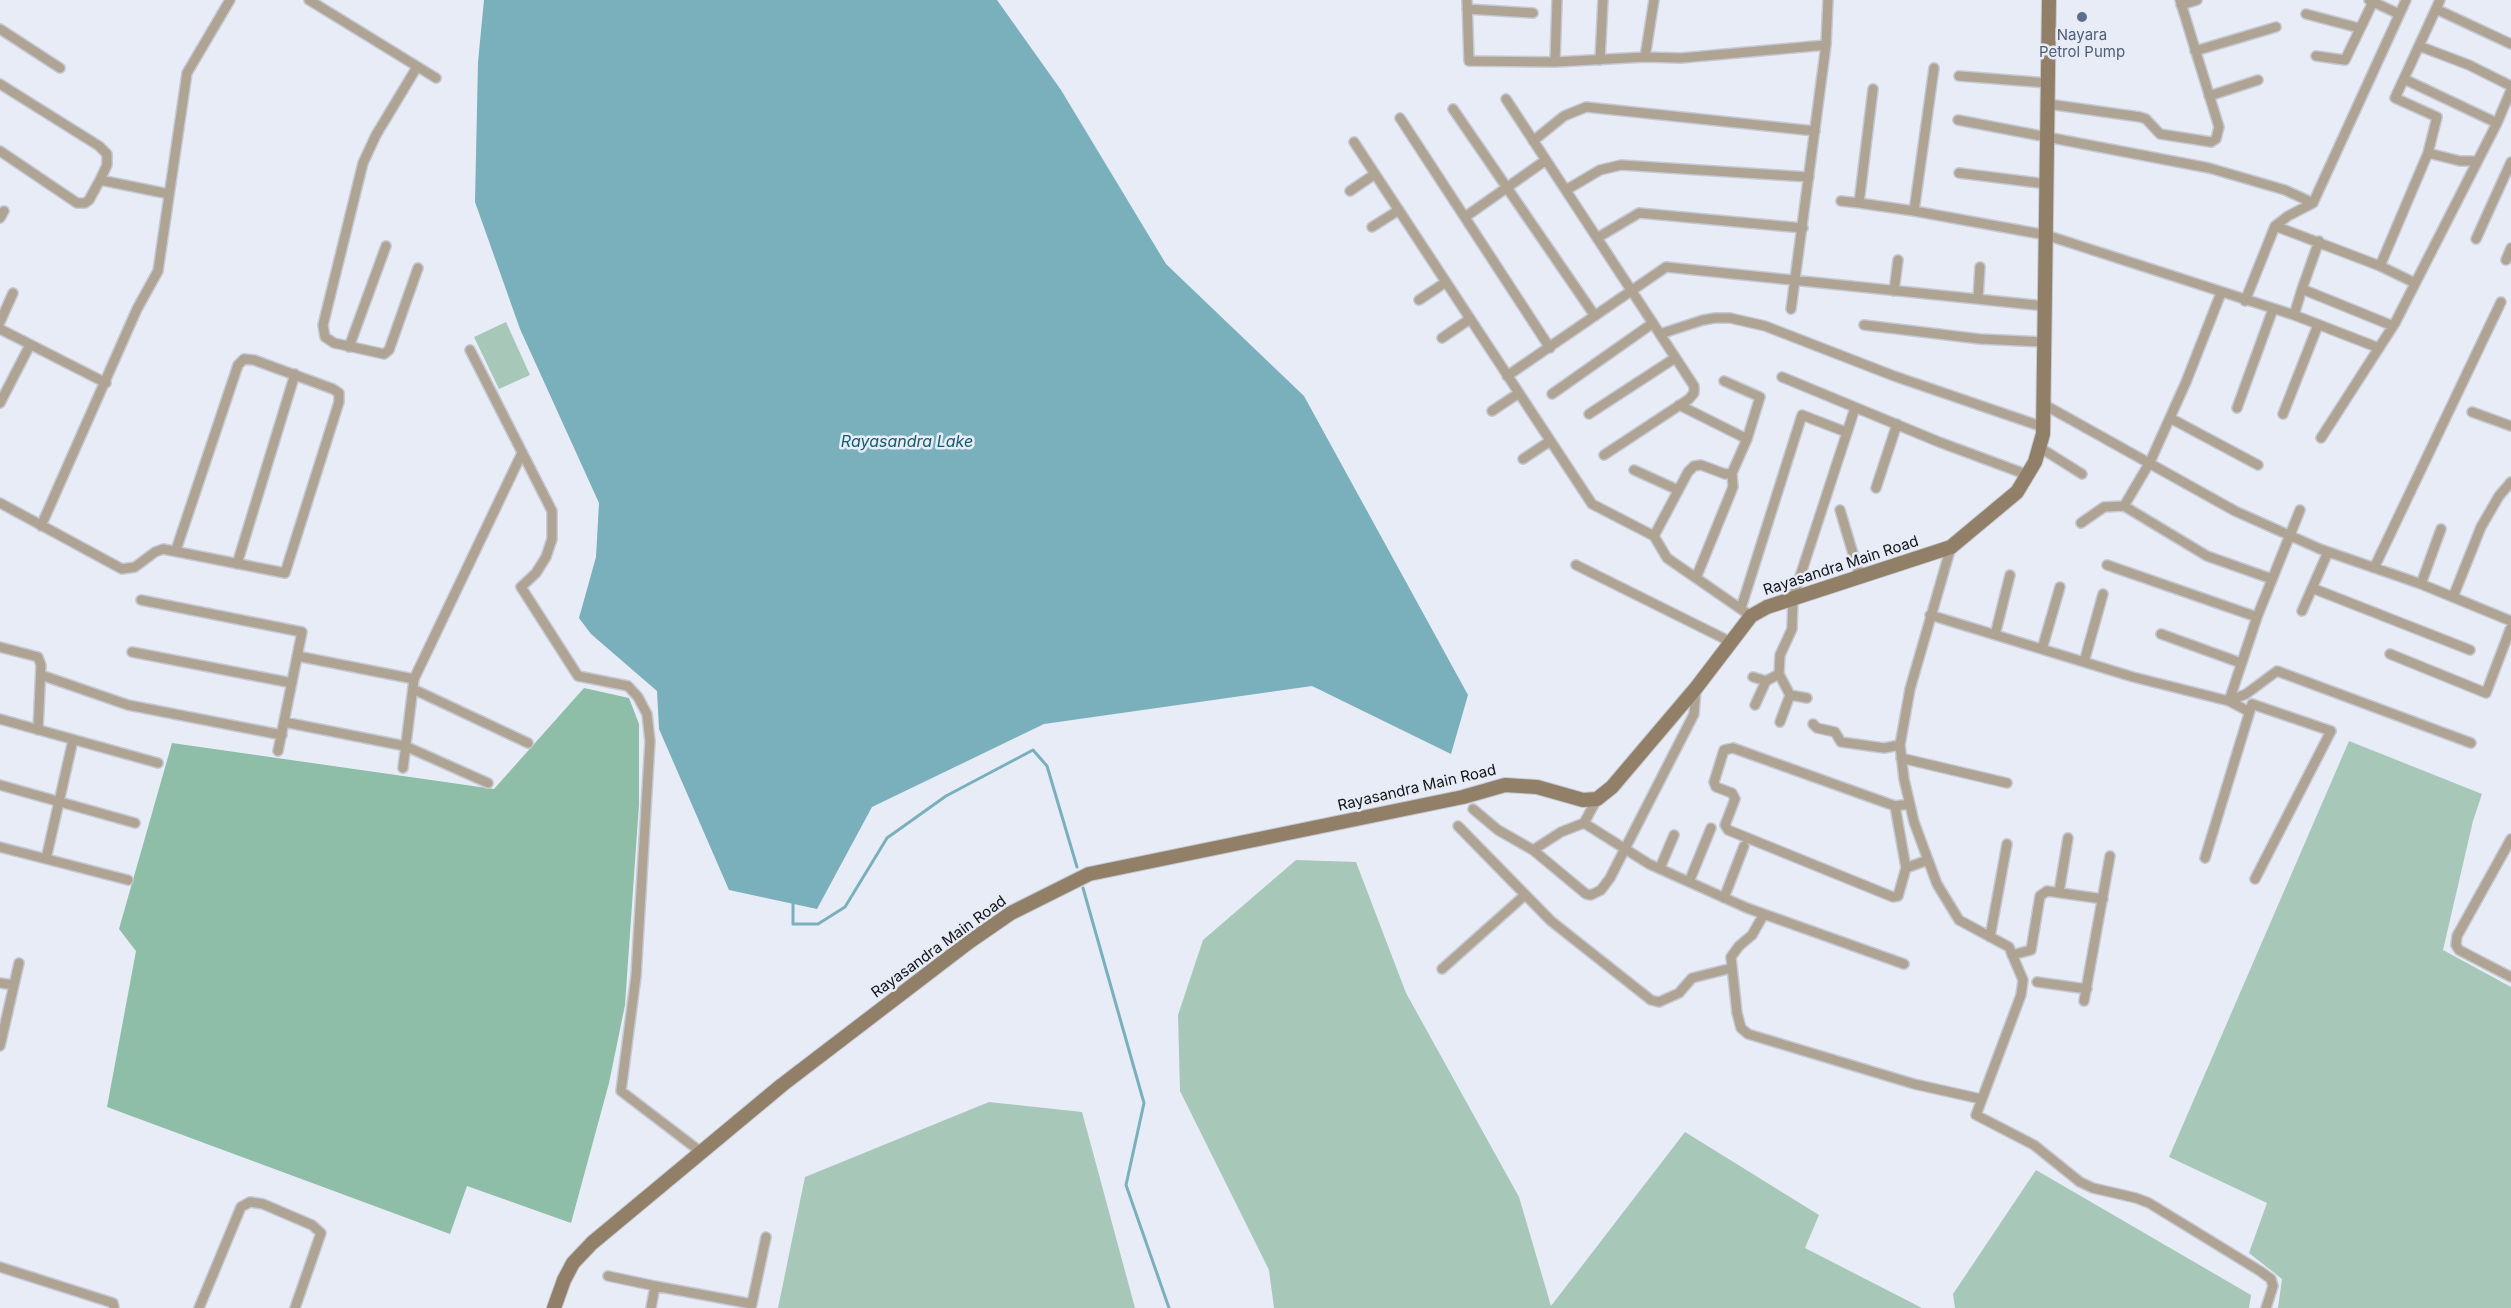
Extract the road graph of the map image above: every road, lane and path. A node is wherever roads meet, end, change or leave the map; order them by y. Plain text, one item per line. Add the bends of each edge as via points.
1 (230, 0) edge
2 (309, 0) edge
3 (1557, 0) edge
4 (1603, 0) edge
5 (1654, 0) edge
6 (1828, 0) edge
7 (2049, 0) edge
8 (2197, 0) edge
9 (2406, 0) edge
10 (2371, 1) edge
11 (2181, 2) edge
12 (2438, 4) edge
13 (1467, 5) edge
14 (1533, 13) dead end
15 (2307, 14) dead end
16 (2399, 14) junction
17 (2276, 27) dead end
18 (2359, 28) junction
19 (0, 29) edge
20 (2511, 44) edge
21 (1826, 45) junction
22 (2419, 46) junction
23 (2195, 51) junction
24 (2316, 56) dead end
25 (1645, 57) junction
26 (1600, 60) junction
27 (1555, 62) junction
28 (417, 67) junction
29 (60, 68) dead end
30 (1934, 68) dead end
31 (1959, 76) dead end
32 (436, 78) dead end
33 (2404, 79) junction
34 (2258, 80) dead end
35 (2048, 83) junction
36 (0, 84) edge
37 (2511, 88) edge
38 (1873, 89) dead end
39 (2209, 96) junction
40 (1506, 99) dead end
41 (2048, 104) junction
42 (1453, 109) dead end
43 (1400, 118) dead end
44 (1959, 120) dead end
45 (2497, 123) junction
46 (1815, 131) junction
47 (2047, 137) junction
48 (1533, 141) junction
49 (1354, 142) dead end
50 (0, 151) edge
51 (2428, 153) junction
52 (1546, 160) junction
53 (2477, 162) junction
54 (2511, 162) edge
55 (1959, 173) dead end
56 (1375, 174) junction
57 (1809, 177) junction
58 (100, 180) junction
59 (2047, 184) junction
60 (1507, 188) junction
61 (1566, 190) junction
62 (1350, 191) dead end
63 (169, 194) junction
64 (1841, 201) dead end
65 (1859, 203) junction
66 (2313, 203) junction
67 (1398, 210) junction
68 (1914, 210) junction
69 (1465, 217) junction
70 (2275, 226) junction
71 (1372, 227) dead end
72 (1803, 228) junction
73 (2046, 235) junction
74 (1597, 238) junction
75 (2476, 239) dead end
76 (2319, 241) junction
77 (386, 246) dead end
78 (2511, 248) edge
79 (1898, 260) dead end
80 (2506, 260) dead end
81 (2380, 266) junction
82 (1980, 267) dead end
83 (418, 268) dead end
84 (1797, 279) junction
85 (1446, 282) junction
86 (2415, 283) junction
87 (2302, 289) junction
88 (1631, 290) junction
89 (1894, 291) junction
90 (13, 293) dead end
91 (2221, 293) junction
92 (1978, 299) junction
93 (1419, 300) dead end
94 (2245, 301) junction
95 (2501, 302) dead end
96 (2045, 306) junction
97 (1791, 309) dead end
98 (2273, 309) junction
99 (2294, 315) junction
100 (1595, 316) junction
101 (1470, 319) junction
102 (0, 322) edge
103 (1653, 323) junction
104 (1864, 325) dead end
105 (2318, 325) junction
106 (2393, 326) junction
107 (0, 329) edge
108 (1660, 334) junction
109 (1443, 338) dead end
110 (2044, 342) junction
111 (30, 345) junction
112 (350, 347) junction
113 (1550, 348) junction
114 (2379, 348) junction
115 (470, 351) dead end
116 (1676, 357) junction
117 (295, 374) junction
118 (1507, 376) junction
119 (1782, 377) dead end
120 (1724, 381) dead end
121 (106, 383) junction
122 (1519, 393) junction
123 (1552, 394) dead end
124 (0, 403) edge
125 (2043, 404) junction
126 (1679, 405) junction
127 (1855, 408) junction
128 (2237, 408) dead end
129 (1492, 411) dead end
130 (2472, 412) dead end
131 (1589, 414) dead end
132 (2283, 414) dead end
133 (2170, 418) junction
134 (1897, 424) junction
135 (2511, 426) edge
136 (2043, 427) junction
137 (1846, 432) junction
138 (2321, 438) dead end
139 (1746, 440) junction
140 (1550, 441) junction
141 (2039, 447) junction
142 (522, 453) junction
143 (1604, 455) dead end
144 (1523, 459) dead end
145 (2150, 462) junction
146 (2258, 465) dead end
147 (1634, 470) dead end
148 (1732, 473) junction
149 (2082, 474) dead end
150 (2028, 475) junction
151 (2511, 482) edge
152 (1876, 488) dead end
153 (1678, 490) junction
154 (0, 503) edge
155 (2124, 506) junction
156 (1840, 510) dead end
157 (2300, 510) dead end
158 (2080, 523) dead end
159 (40, 526) junction
160 (2441, 529) dead end
161 (2290, 534) junction
162 (1654, 536) junction
163 (1951, 547) junction
164 (176, 550) junction
165 (2328, 552) junction
166 (237, 564) junction
167 (1576, 565) dead end
168 (2107, 565) dead end
169 (2374, 568) junction
170 (2010, 575) dead end
171 (1860, 577) junction
172 (1696, 578) junction
173 (2272, 579) junction
174 (2421, 584) junction
175 (2060, 587) dead end
176 (2312, 588) junction
177 (2103, 594) dead end
178 (2453, 597) junction
179 (1793, 598) junction
180 (141, 600) dead end
181 (2302, 611) dead end
182 (1746, 612) junction
183 (1930, 615) junction
184 (2257, 617) junction
185 (2511, 621) edge
186 (2511, 627) edge
187 (2161, 634) dead end
188 (1995, 635) junction
189 (1731, 642) junction
190 (0, 646) edge
191 (2042, 649) junction
192 (2470, 650) dead end
193 (132, 652) dead end
194 (2390, 654) dead end
195 (297, 656) junction
196 (2084, 662) junction
197 (2241, 663) junction
198 (1779, 674) junction
199 (41, 675) junction
200 (1753, 677) dead end
201 (1766, 681) junction
202 (292, 683) junction
203 (414, 684) junction
204 (1696, 687) junction
205 (1790, 695) junction
206 (1807, 698) dead end
207 (2229, 701) junction
208 (1755, 705) dead end
209 (2248, 711) junction
210 (0, 719) edge
211 (284, 722) junction
212 (1780, 722) dead end
213 (1814, 724) dead end
214 (38, 730) junction
215 (282, 735) junction
216 (73, 740) junction
217 (2471, 743) dead end
218 (528, 744) dead end
219 (1900, 745) junction
220 (405, 746) junction
221 (278, 751) dead end
222 (1901, 758) junction
223 (158, 764) dead end
224 (402, 768) dead end
225 (488, 783) dead end
226 (2007, 783) dead end
227 (0, 785) edge
228 (1597, 799) junction
229 (59, 802) junction
230 (1909, 804) junction
231 (1895, 806) junction
232 (1473, 809) dead end
233 (1584, 823) junction
234 (135, 824) dead end
235 (1458, 826) dead end
236 (1712, 828) dead end
237 (1674, 835) dead end
238 (2068, 838) dead end
239 (2511, 842) edge
240 (2007, 844) dead end
241 (1744, 846) dead end
242 (0, 847) edge
243 (1624, 848) junction
244 (1533, 850) junction
245 (2110, 856) dead end
246 (2205, 858) dead end
247 (46, 859) junction
248 (1928, 860) junction
249 (1660, 868) junction
250 (1906, 868) junction
251 (2255, 879) dead end
252 (128, 880) dead end
253 (1689, 882) junction
254 (2060, 892) junction
255 (1525, 895) junction
256 (1724, 898) junction
257 (2103, 899) junction
258 (1764, 914) junction
259 (1990, 937) junction
260 (2012, 954) junction
261 (20, 963) dead end
262 (1904, 964) dead end
263 (1732, 968) junction
264 (1442, 969) dead end
265 (2511, 977) edge
266 (2037, 982) dead end
267 (0, 983) edge
268 (14, 985) junction
269 (2086, 989) junction
270 (2084, 1001) dead end
271 (0, 1046) edge
272 (1981, 1099) junction
273 (701, 1152) junction
274 (766, 1236) dead end
275 (0, 1268) edge
276 (608, 1276) dead end
277 (655, 1286) junction
278 (752, 1306) edge
279 (114, 1308) edge
280 (199, 1308) edge
281 (295, 1308) edge
282 (554, 1308) edge
283 (651, 1308) edge
284 (2266, 1308) edge

1 - 63 street via 187,74
2 - 28 street
3 - 27 street
4 - 26 street
5 - 25 street
6 - 21 street
7 - 35 street, Rayasandra Main Road
8 - 11 street
9 - 16 street
10 - 16 street
10 - 18 street
11 - 23 street
12 - 20 street
12 - 22 street
13 - 14 street
13 - 27 street via 1468,61
15 - 18 street
16 - 66 street
17 - 23 street
18 - 24 street via 2345,60
19 - 29 street
21 - 25 street via 1681,58
21 - 46 street
22 - 33 street
22 - 37 street via 2469,65
23 - 39 street
25 - 26 street
26 - 27 street
28 - 32 street
28 - 112 street via 363,163 323,325 325,338
30 - 68 street
31 - 35 street
33 - 45 street
33 - 51 street via 2395,98 2437,117
34 - 39 street
35 - 41 street, Rayasandra Main Road
36 - 58 street via 99,146 107,154
37 - 45 street
38 - 65 street
39 - 41 street via 2219,134 2211,142 2160,134 2140,117
40 - 48 street
41 - 47 street, Rayasandra Main Road
42 - 60 street
43 - 69 street
44 - 47 street
45 - 53 street
46 - 48 street via 1586,107 1564,116
46 - 57 street
47 - 59 street, Rayasandra Main Road
47 - 66 street via 2209,168 2284,190
48 - 52 street
49 - 56 street
50 - 58 street via 77,203 89,200
51 - 53 street
51 - 81 street
52 - 60 street
52 - 61 street
53 - 86 street
54 - 75 street
55 - 59 street
56 - 62 street
56 - 67 street
57 - 61 street via 1621,165 1600,170
57 - 72 street
58 - 63 street
59 - 73 street, Rayasandra Main Road
60 - 69 street
60 - 100 street
61 - 74 street
63 - 121 street via 158,271 137,309
64 - 65 street
65 - 68 street
66 - 70 street
67 - 71 street
67 - 85 street
68 - 73 street
69 - 113 street
70 - 76 street
70 - 94 street
72 - 74 street via 1639,213
72 - 84 street
73 - 91 street
73 - 96 street, Rayasandra Main Road
74 - 88 street
76 - 81 street
76 - 87 street
77 - 112 street
78 - 80 street
79 - 89 street
81 - 86 street
82 - 92 street
83 - 112 street via 389,350 376,354
84 - 88 street via 1665,267
84 - 89 street
84 - 97 street
85 - 93 street
85 - 101 street
86 - 106 street
87 - 99 street
87 - 106 street
88 - 100 street
88 - 103 street
89 - 92 street
90 - 102 street
91 - 94 street
91 - 133 street
92 - 96 street
94 - 98 street
95 - 169 street
96 - 110 street, Rayasandra Main Road
98 - 99 street
98 - 128 street
99 - 105 street
100 - 113 street
101 - 109 street
101 - 118 street
103 - 108 street
103 - 123 street
104 - 110 street via 1980,339
105 - 114 street
105 - 132 street
106 - 114 street
107 - 111 street
108 - 116 street
108 - 136 street via 1716,318 1765,326
110 - 125 street, Rayasandra Main Road
111 - 121 street
111 - 124 street
113 - 118 street
114 - 138 street
115 - 142 street
116 - 126 street via 1694,386 1694,393
116 - 131 street
117 - 164 street via 254,360 244,359 237,365
117 - 166 street
117 - 166 street via 333,389 339,393 339,402 285,573
118 - 122 street
119 - 127 street
120 - 139 street via 1760,397
121 - 159 street
122 - 129 street
122 - 140 street
125 - 136 street, Rayasandra Main Road
125 - 145 street
126 - 139 street
126 - 143 street
127 - 134 street
127 - 137 street
130 - 135 street
133 - 145 street
133 - 146 street
134 - 150 street
134 - 152 street
136 - 141 street, Rayasandra Main Road
137 - 179 street
137 - 182 street via 1802,415
139 - 148 street
140 - 144 street
140 - 162 street via 1592,504
141 - 149 street
141 - 150 street, Rayasandra Main Road
142 - 203 street
142 - 273 street via 552,511 553,529 542,566 521,586 578,676 628,686 643,705 649,722 636,976 621,1091
145 - 155 street
145 - 161 street via 2235,511
147 - 153 street
148 - 153 street via 1694,466
148 - 172 street via 1733,487
150 - 163 street, Rayasandra Main Road via 2017,492
151 - 178 street via 2481,527
153 - 162 street
154 - 159 street
155 - 158 street via 2104,507
155 - 173 street via 2198,551
156 - 171 street
157 - 161 street
159 - 164 street via 122,569 135,567 155,552
160 - 174 street
161 - 165 street
161 - 173 street
162 - 172 street via 1667,558
163 - 171 street, Rayasandra Main Road
163 - 183 street
164 - 166 street
165 - 169 street
165 - 176 street
167 - 189 street
168 - 184 street
169 - 174 street
170 - 188 street
171 - 179 street, Rayasandra Main Road
172 - 182 street
173 - 184 street
174 - 178 street
175 - 191 street
176 - 181 street
176 - 192 street
177 - 196 street
178 - 185 street
179 - 182 street, Rayasandra Main Road
179 - 198 street via 1792,629 1780,655
180 - 195 street via 302,632
182 - 189 street, Rayasandra Main Road
183 - 188 street
183 - 219 street
184 - 197 street
186 - 194 street via 2486,693
187 - 197 street
188 - 191 street
189 - 204 street, Rayasandra Main Road
190 - 199 street via 38,657
191 - 196 street
193 - 202 street
195 - 202 street
195 - 203 street
196 - 207 street
197 - 207 street
198 - 201 street
198 - 205 street
199 - 214 street
199 - 215 street via 128,705
200 - 201 street
201 - 208 street
202 - 211 street
203 - 218 street
203 - 220 street
204 - 228 street, Rayasandra Main Road via 1612,787
204 - 243 street via 1694,714
205 - 206 street
205 - 212 street
207 - 209 street
207 - 217 street via 2246,694 2277,670
209 - 246 street
209 - 251 street via 2252,704 2331,731
210 - 214 street
211 - 215 street
211 - 220 street
213 - 219 street via 1835,732 1841,742
214 - 216 street
215 - 221 street
216 - 223 street
216 - 229 street
219 - 222 street
220 - 224 street
220 - 225 street
222 - 226 street
222 - 230 street
227 - 229 street
228 - 233 street
228 - 273 street, Rayasandra Main Road via 1583,800 1537,787 1505,785 1089,874 1011,913 969,942
229 - 234 street
229 - 247 street
230 - 231 street
230 - 248 street
231 - 250 street
231 - 250 street via 1733,748 1724,750 1714,782 1735,799 1725,825 1728,830 1893,897 1898,896
232 - 244 street via 1498,830
233 - 243 street
233 - 244 street
235 - 255 street
236 - 253 street
237 - 249 street
238 - 254 street
239 - 265 street via 2457,936 2456,945
240 - 259 street
241 - 256 street
242 - 247 street
243 - 244 street via 1610,878 1591,895
243 - 249 street
245 - 257 street
247 - 252 street
248 - 250 street
248 - 259 street via 1937,884 1959,920
249 - 253 street
253 - 256 street
254 - 257 street
254 - 260 street via 2047,891 2040,897 2031,950
255 - 263 street via 1551,921 1651,1000 1659,1002 1679,993 1692,978
255 - 264 street
256 - 258 street
257 - 269 street
258 - 262 street
258 - 263 street via 1752,935 1731,957
259 - 260 street via 2009,947
260 - 272 street via 2023,980 2021,995
261 - 268 street
263 - 272 street via 1741,1028 1748,1034 1881,1075
266 - 269 street
267 - 268 street
268 - 271 street
269 - 270 street
272 - 284 street via 1976,1115 2034,1145 2080,1182 2149,1203 2260,1270 2273,1286
273 - 282 street, Rayasandra Main Road via 588,1246 573,1263
274 - 278 street
275 - 279 street via 113,1303
276 - 277 street
277 - 278 street
277 - 283 street
280 - 281 street via 241,1207 250,1202 312,1225 321,1233

